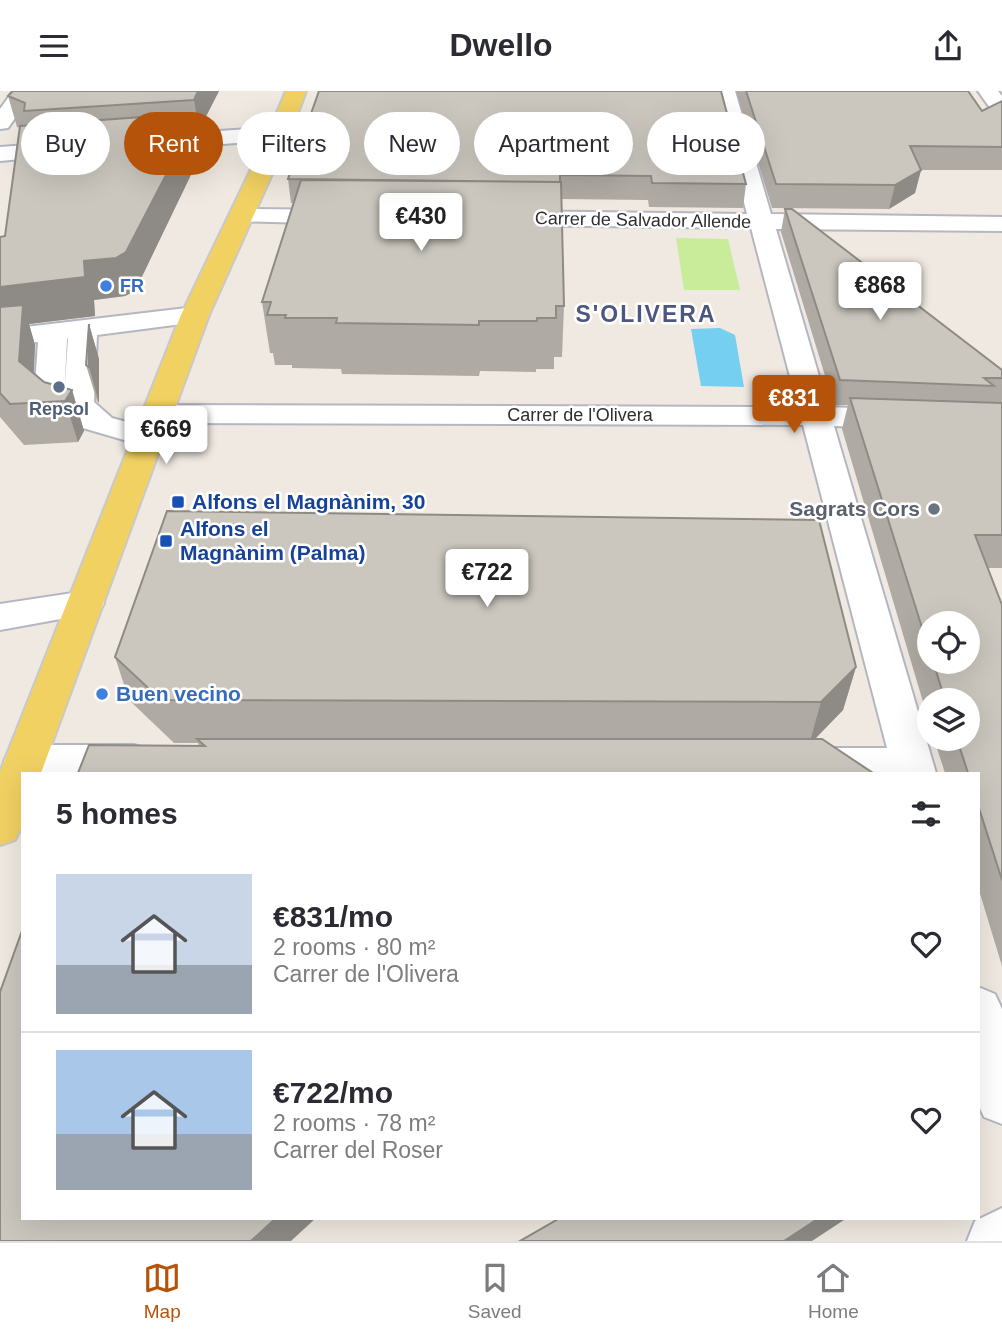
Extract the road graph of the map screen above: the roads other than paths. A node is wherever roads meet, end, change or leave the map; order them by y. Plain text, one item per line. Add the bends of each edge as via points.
1 (24, 91) edge
2 (296, 91) edge
3 (725, 91) edge
4 (988, 91) edge
5 (1002, 111) edge
6 (288, 112) edge
7 (0, 123) edge
8 (237, 137) edge
9 (120, 145) edge
10 (21, 152) edge
11 (0, 154) edge
12 (260, 175) edge
13 (242, 215) junction
14 (365, 217) edge
15 (488, 218) edge
16 (761, 221) junction
17 (1002, 224) edge
18 (195, 315) junction
19 (83, 328) junction
20 (53, 332) junction
21 (0, 338) edge
22 (816, 416) junction
23 (1002, 423) edge
24 (102, 425) junction
25 (153, 426) junction
26 (86, 603) junction
27 (0, 617) edge
28 (24, 761) junction
29 (177, 761) edge
30 (774, 764) edge
31 (914, 769) edge
32 (0, 827) edge
33 (980, 1017) edge
34 (1002, 1099) edge
35 (1002, 1236) edge
36 (995, 1241) edge

1 - 7 street
2 - 6 main road
3 - 16 street
4 - 5 street
8 - 9 street
10 - 11 street
12 - 13 main road
13 - 14 street
13 - 18 main road
15 - 16 street, Carrer de Salvador Allende
16 - 17 street, Carrer de Salvador Allende
16 - 22 street
18 - 19 street
18 - 25 main road
19 - 20 street
19 - 24 street via 79,404
20 - 21 street
20 - 24 street, Carrer de l'Olivera via 49,400 70,415
22 - 23 street, Carrer de l'Olivera
22 - 25 street, Carrer de l'Olivera
22 - 31 street
24 - 25 street, Carrer de l'Olivera
25 - 26 main road
26 - 27 street
26 - 28 main road
28 - 29 street
28 - 32 main road
30 - 31 street
33 - 34 street
35 - 36 street

